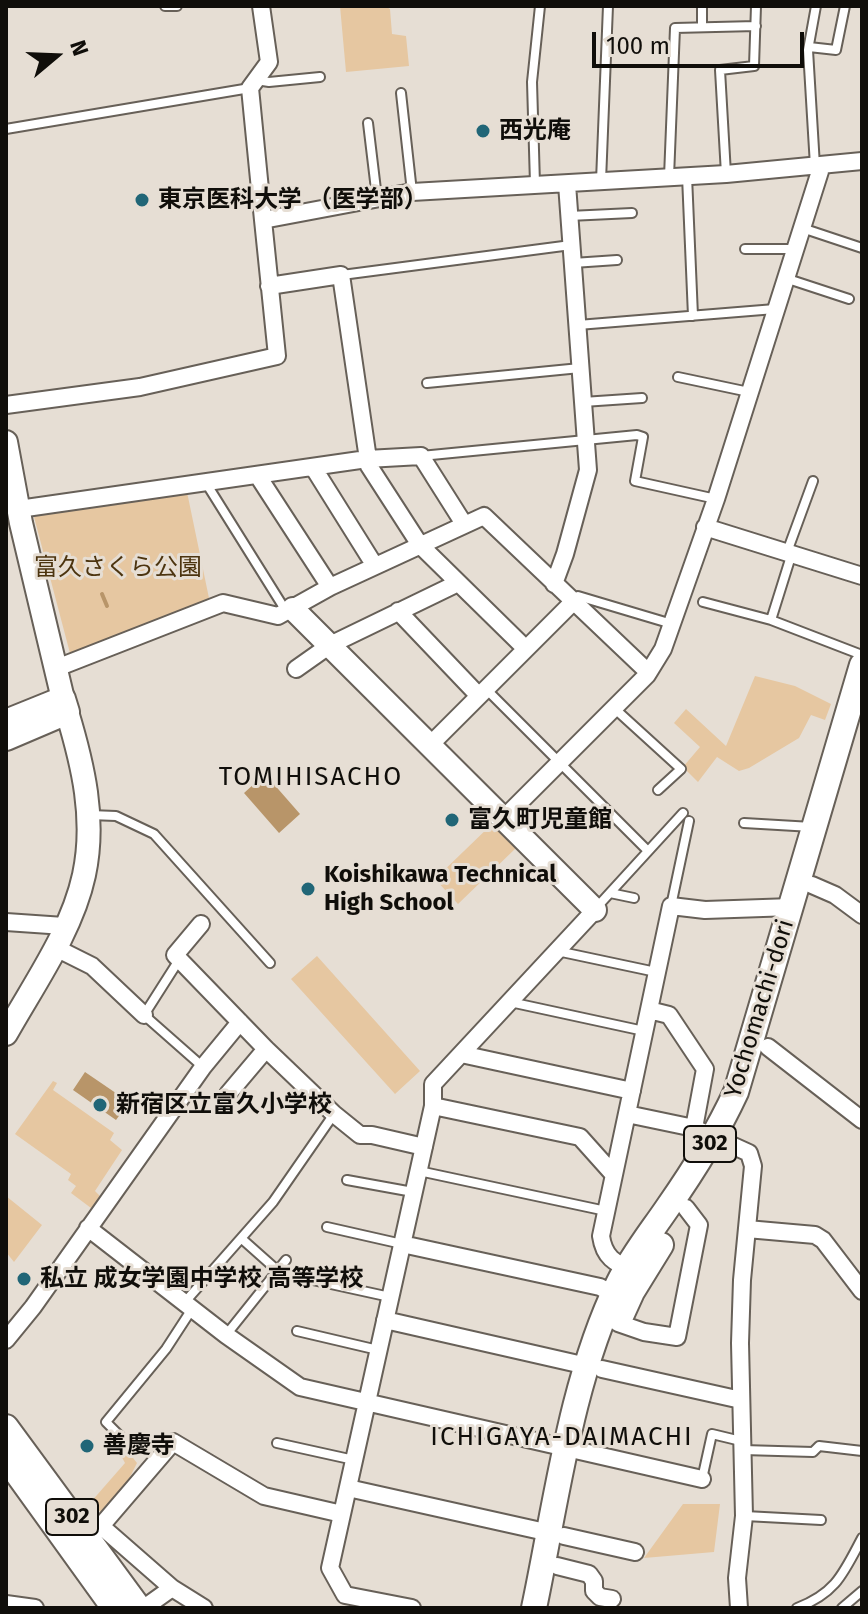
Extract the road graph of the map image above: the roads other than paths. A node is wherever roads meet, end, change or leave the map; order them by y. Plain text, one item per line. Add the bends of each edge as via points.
1 (165, 6) edge
2 (177, 6) edge
3 (261, 6) edge
4 (540, 6) edge
5 (608, 6) edge
6 (702, 6) edge
7 (756, 6) edge
8 (816, 6) edge
9 (845, 6) edge
10 (756, 26) junction
11 (702, 27) junction
12 (809, 47) junction
13 (320, 77) dead end
14 (252, 84) junction
15 (401, 93) dead end
16 (368, 123) dead end
17 (6, 129) edge
18 (862, 161) edge
19 (818, 165) junction
20 (726, 174) junction
21 (687, 175) junction
22 (669, 177) junction
23 (601, 182) junction
24 (535, 184) junction
25 (567, 184) junction
26 (412, 192) junction
27 (377, 198) junction
28 (632, 213) dead end
29 (569, 216) junction
30 (263, 220) junction
31 (802, 228) junction
32 (571, 245) junction
33 (862, 248) edge
34 (745, 249) dead end
35 (795, 249) junction
36 (617, 260) dead end
37 (573, 263) junction
38 (341, 275) junction
39 (785, 278) junction
40 (269, 286) junction
41 (849, 299) dead end
42 (775, 309) junction
43 (693, 316) junction
44 (577, 325) junction
45 (580, 368) junction
46 (678, 377) dead end
47 (427, 383) dead end
48 (749, 392) junction
49 (642, 398) dead end
50 (583, 402) junction
51 (6, 405) edge
52 (586, 439) junction
53 (6, 442) edge
54 (421, 456) junction
55 (367, 459) junction
56 (313, 467) junction
57 (258, 476) junction
58 (813, 481) dead end
59 (206, 483) junction
60 (716, 499) junction
61 (19, 509) junction
62 (464, 524) junction
63 (705, 527) junction
64 (420, 545) junction
65 (789, 553) junction
66 (375, 566) junction
67 (862, 576) edge
68 (458, 583) junction
69 (554, 584) junction
70 (330, 587) junction
71 (573, 602) junction
72 (703, 602) dead end
73 (290, 610) junction
74 (398, 611) junction
75 (771, 620) junction
76 (672, 624) junction
77 (330, 645) junction
78 (526, 649) junction
79 (862, 655) edge
80 (862, 665) edge
81 (54, 669) junction
82 (296, 669) dead end
83 (648, 672) junction
84 (483, 692) junction
85 (860, 704) edge
86 (65, 706) junction
87 (614, 708) junction
88 (6, 722) edge
89 (6, 738) edge
90 (430, 745) junction
91 (559, 762) junction
92 (658, 790) dead end
93 (89, 815) junction
94 (504, 818) junction
95 (744, 823) dead end
96 (814, 827) junction
97 (648, 851) junction
98 (812, 885) junction
99 (634, 898) dead end
100 (603, 902) junction
101 (671, 906) junction
102 (792, 907) junction
103 (862, 915) edge
104 (6, 922) edge
105 (201, 924) dead end
106 (64, 926) junction
107 (54, 947) junction
108 (557, 951) junction
109 (179, 960) junction
110 (270, 963) dead end
111 (657, 972) junction
112 (510, 1002) junction
113 (649, 1010) junction
114 (144, 1015) junction
115 (240, 1022) junction
116 (645, 1031) junction
117 (6, 1034) edge
118 (768, 1047) junction
119 (266, 1049) junction
120 (461, 1054) junction
121 (203, 1067) junction
122 (632, 1091) junction
123 (228, 1094) dead end
124 (433, 1106) junction
125 (334, 1114) junction
126 (627, 1114) junction
127 (862, 1120) edge
128 (711, 1136) junction
129 (424, 1147) junction
130 (419, 1170) junction
131 (614, 1175) junction
132 (347, 1180) dead end
133 (414, 1192) junction
134 (686, 1208) junction
135 (606, 1211) junction
136 (327, 1227) dead end
137 (88, 1228) junction
138 (747, 1229) junction
139 (242, 1239) junction
140 (402, 1244) junction
141 (286, 1260) dead end
142 (278, 1271) junction
143 (634, 1271) junction
144 (308, 1279) dead end
145 (862, 1291) edge
146 (613, 1294) junction
147 (390, 1297) junction
148 (188, 1306) junction
149 (385, 1320) junction
150 (618, 1323) junction
151 (297, 1331) dead end
152 (226, 1335) junction
153 (6, 1340) edge
154 (379, 1350) junction
155 (594, 1368) junction
156 (741, 1400) junction
157 (367, 1402) junction
158 (6, 1427) edge
159 (277, 1443) dead end
160 (743, 1445) junction
161 (134, 1450) dead end
162 (575, 1450) junction
163 (862, 1451) edge
164 (6, 1458) edge
165 (354, 1460) junction
166 (702, 1479) joint
167 (348, 1488) junction
168 (342, 1514) junction
169 (744, 1516) junction
170 (821, 1520) dead end
171 (94, 1532) junction
172 (557, 1534) junction
173 (862, 1538) edge
174 (635, 1552) dead end
175 (557, 1566) junction
176 (172, 1588) junction
177 (862, 1591) edge
178 (612, 1599) dead end
179 (8, 1601) edge
180 (112, 1607) edge
181 (35, 1608) edge
182 (142, 1608) edge
183 (204, 1608) edge
184 (412, 1608) edge
185 (534, 1608) edge
186 (550, 1608) edge
187 (739, 1608) edge
188 (797, 1608) edge
189 (842, 1608) edge

1 - 2 lane
3 - 14 street via 269,62
4 - 24 lane via 532,82
5 - 23 lane
6 - 11 lane
7 - 10 lane
8 - 12 lane
9 - 12 lane via 836,50
10 - 11 lane
10 - 20 lane via 754,66 720,70
11 - 22 lane via 675,28
12 - 19 lane
13 - 14 lane
14 - 17 lane
14 - 30 street
15 - 26 lane
16 - 27 lane
18 - 19 street
19 - 20 street
19 - 31 street
20 - 21 street
21 - 22 street
21 - 43 lane
22 - 23 street
23 - 25 street
24 - 25 street
24 - 26 street
25 - 29 street
26 - 27 street
27 - 30 street
28 - 29 lane
29 - 32 street
30 - 40 street
31 - 33 lane
31 - 35 street
32 - 37 street
32 - 38 lane
34 - 35 lane
35 - 39 street
36 - 37 lane
37 - 44 street
38 - 40 street
38 - 55 street
39 - 41 lane
39 - 42 street
40 - 51 street via 277,356 140,387
42 - 43 lane
42 - 48 street
43 - 44 lane
44 - 45 street
45 - 47 lane
45 - 50 street
46 - 48 lane
48 - 60 street
49 - 50 lane
50 - 52 street
52 - 54 lane
52 - 60 lane via 643,437 635,481
52 - 69 street via 588,470
53 - 61 street
54 - 55 street
54 - 62 street
55 - 56 street
55 - 64 street
56 - 57 street
56 - 66 street
57 - 59 street
57 - 70 street
58 - 65 lane
59 - 61 street
59 - 73 lane
60 - 63 street
61 - 81 street
62 - 64 street
62 - 69 street via 484,516
63 - 65 street
63 - 76 street
64 - 66 street
64 - 68 street
65 - 67 street
65 - 75 lane
66 - 70 street
68 - 74 street
68 - 78 street
69 - 71 street
70 - 73 street
71 - 76 lane via 578,596
71 - 78 street
71 - 83 street
72 - 75 lane
73 - 77 street
73 - 81 street via 278,616 223,603
74 - 77 street
74 - 84 street
75 - 79 lane
76 - 83 street
77 - 82 street
77 - 90 street
78 - 84 street
80 - 85 main road, Yochomachi-dori / 302
81 - 86 street
83 - 87 street
84 - 90 street
84 - 91 lane
85 - 96 main road, Yochomachi-dori / 302
85 - 98 main road, Yochomachi-dori / 302
86 - 88 main road
86 - 89 main road
86 - 93 street
87 - 91 street
87 - 92 lane via 681,769
90 - 94 street
91 - 94 street
91 - 97 lane
93 - 106 street via 85,873
93 - 110 lane via 116,816 154,834
94 - 100 street
95 - 96 lane
96 - 102 main road, Yochomachi-dori / 302
97 - 100 lane
97 - 101 lane via 686,817
98 - 103 street
98 - 118 main road, Yochomachi-dori / 302
99 - 100 lane
100 - 108 street
101 - 102 street
101 - 111 street
102 - 128 main road, Yochomachi-dori / 302 via 747,1062
104 - 106 street
105 - 109 street via 175,955
106 - 107 street
107 - 114 street via 92,966
107 - 117 street
108 - 111 lane
108 - 112 street
109 - 114 lane
109 - 115 street
111 - 113 street
112 - 116 lane
112 - 120 street
113 - 116 street
113 - 128 street via 669,1015 705,1069
114 - 121 lane
115 - 119 street
115 - 121 street
116 - 122 street
118 - 127 street
118 - 128 main road, Yochomachi-dori / 302
119 - 123 street
119 - 125 street
120 - 122 street
120 - 124 street via 433,1084
121 - 137 street
122 - 126 street
124 - 129 street
124 - 131 street via 580,1137
125 - 129 street via 360,1135
125 - 139 lane
126 - 128 street
126 - 131 street
128 - 134 main road, Yochomachi-dori / 302
128 - 138 street via 749,1153 753,1166
128 - 143 main road, Yochomachi-dori / 302
129 - 130 street
130 - 133 street
130 - 135 lane
131 - 135 street
132 - 133 lane
133 - 140 street
134 - 143 main road, Yochomachi-dori / 302
134 - 150 street via 699,1225 677,1337
135 - 143 street via 603,1249 613,1262
136 - 140 lane
137 - 148 street
137 - 153 street
138 - 145 street via 815,1235
138 - 156 street
139 - 142 lane
139 - 148 lane
140 - 146 street
140 - 147 street
141 - 142 lane
142 - 152 lane
143 - 146 main road, Yochomachi-dori / 302
143 - 150 main road, Yochomachi-dori / 302
144 - 147 lane
146 - 155 main road, Yochomachi-dori / 302
147 - 149 street
148 - 152 street
148 - 161 lane via 166,1349 106,1422
149 - 154 street
149 - 155 street
150 - 155 main road, Yochomachi-dori / 302
151 - 154 lane
152 - 157 street via 300,1387
154 - 157 street
155 - 156 street
155 - 162 main road, Yochomachi-dori / 302
156 - 160 street
157 - 162 street
157 - 165 street
158 - 171 main road, 302
159 - 165 lane
160 - 163 lane
160 - 166 lane via 712,1434
160 - 169 street
162 - 166 street
162 - 172 main road, Yochomachi-dori / 302
164 - 180 main road, 302
165 - 167 street
167 - 168 street
167 - 172 street
168 - 171 street via 264,1496 173,1442
168 - 184 street via 330,1568 345,1595
169 - 170 lane
169 - 187 street
171 - 176 street
171 - 182 main road, 302
172 - 174 street
172 - 175 main road, Yochomachi-dori / 302
172 - 185 main road, Yochomachi-dori / 302
173 - 188 lane via 830,1591
175 - 178 street via 589,1574 594,1591
175 - 186 main road, Yochomachi-dori / 302
176 - 182 street
176 - 183 street
177 - 189 lane
179 - 181 street

